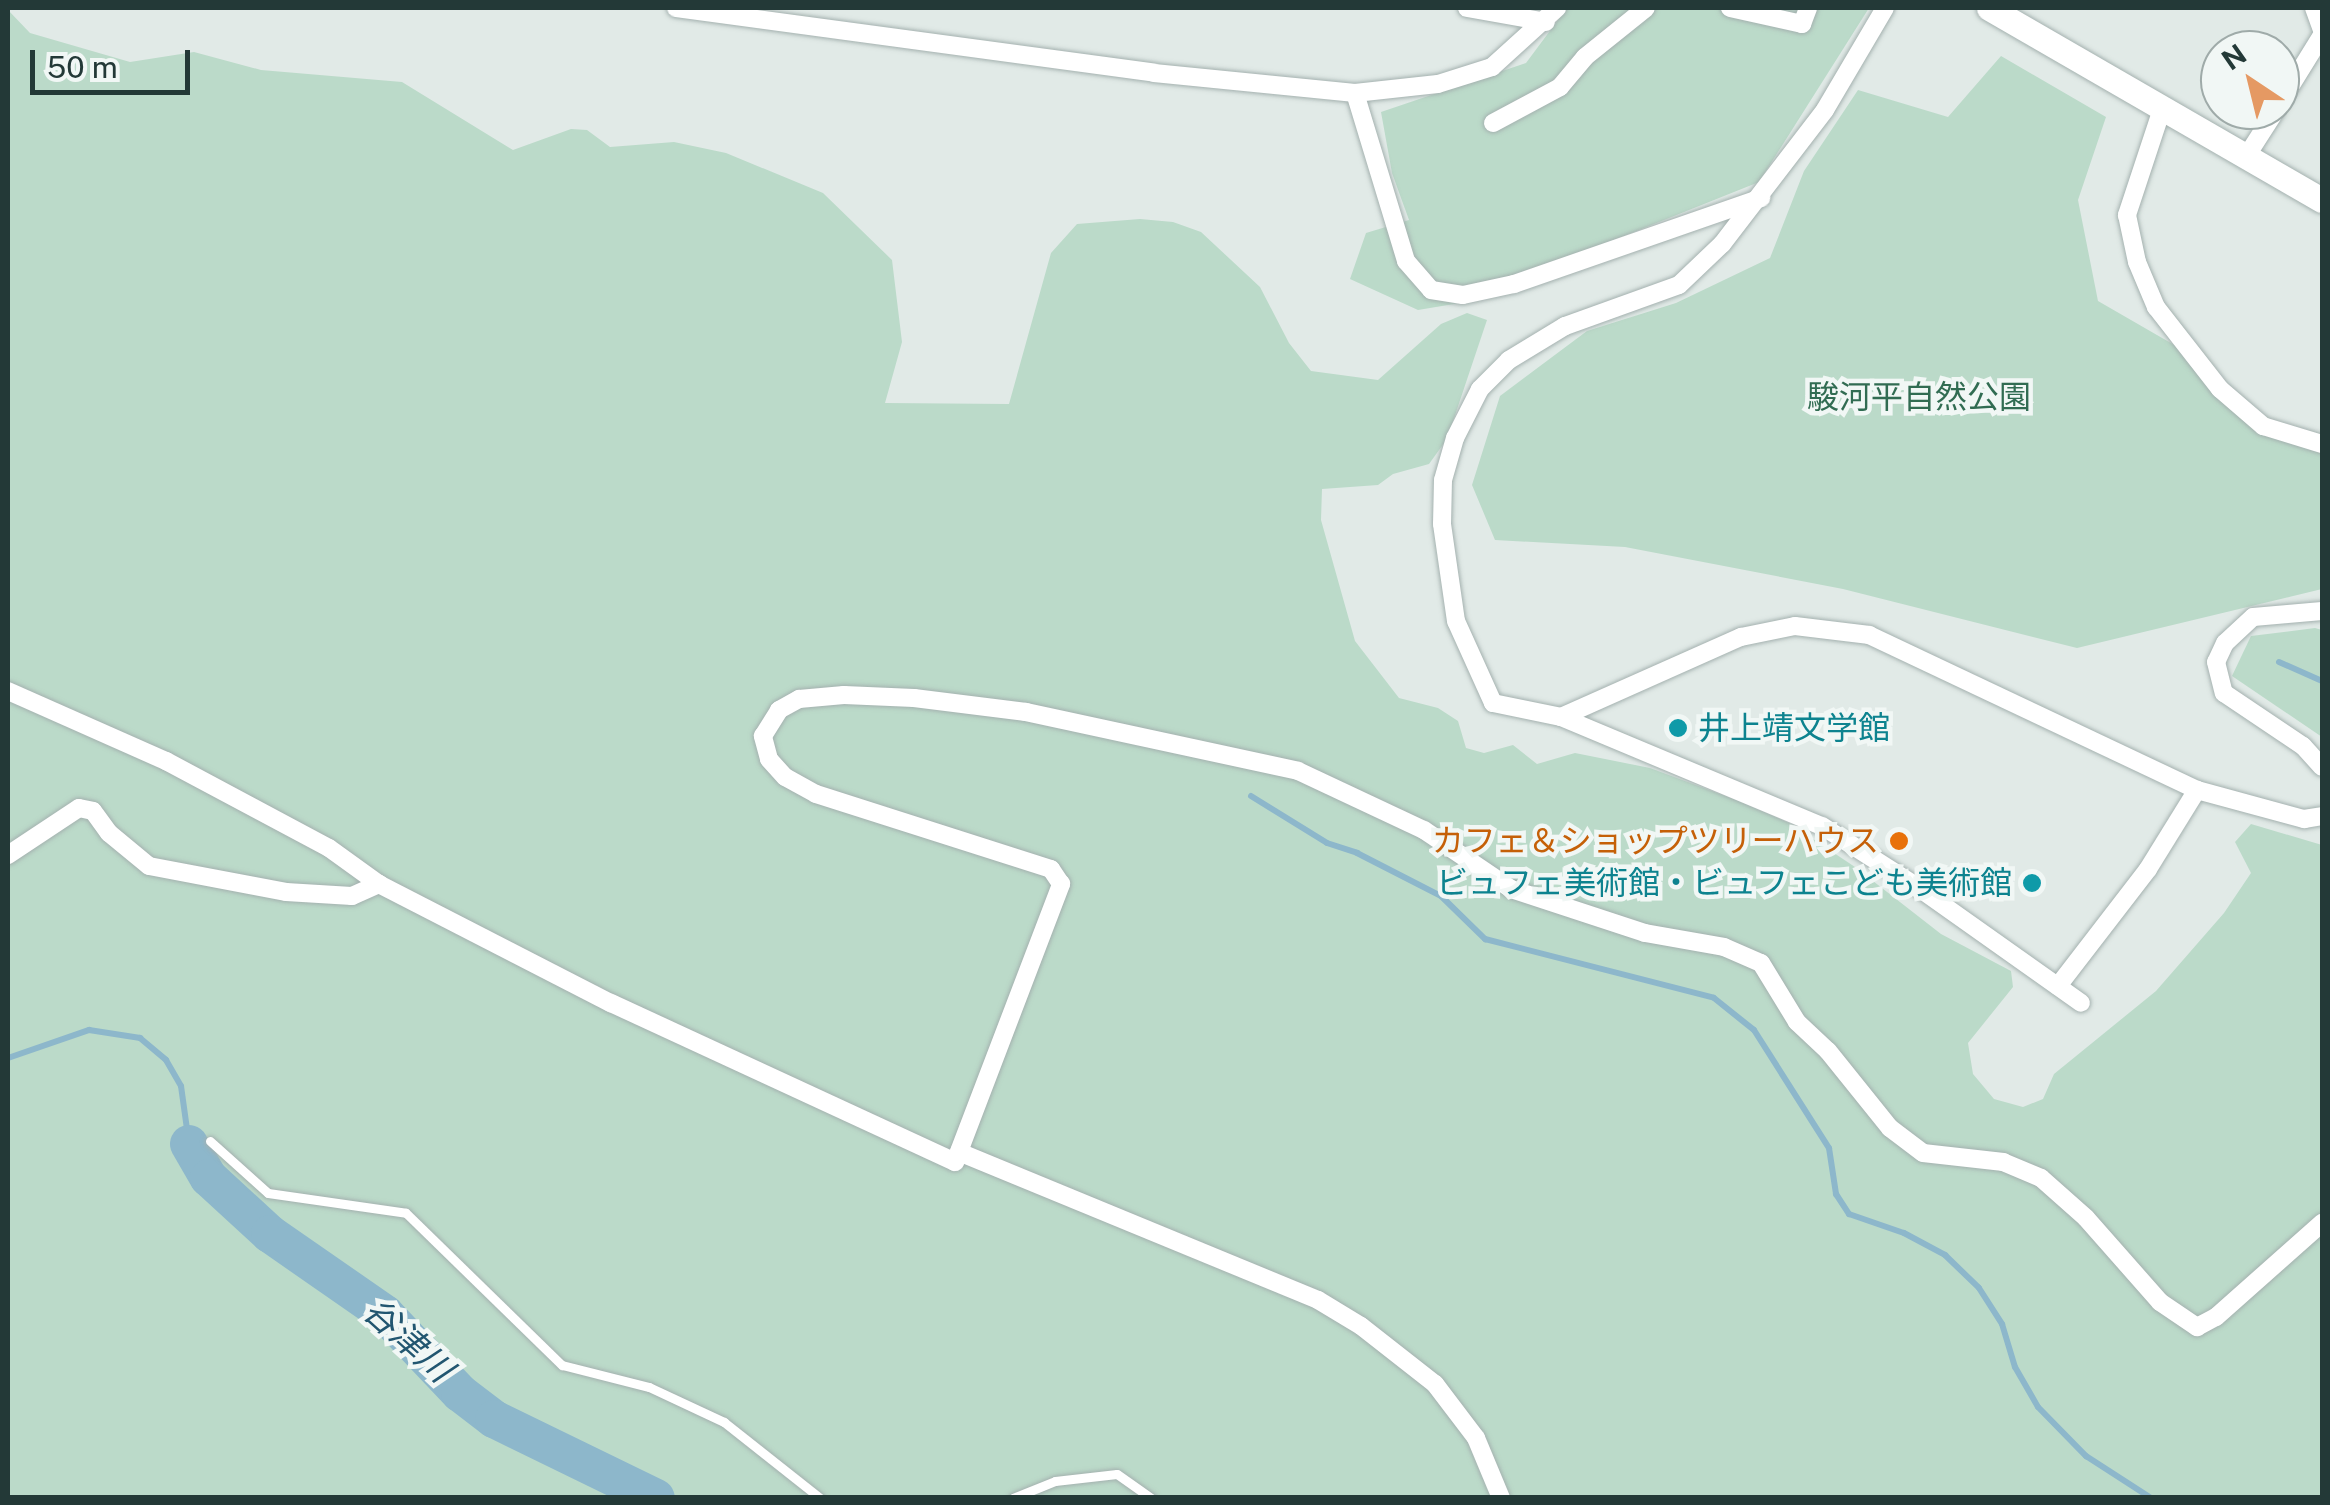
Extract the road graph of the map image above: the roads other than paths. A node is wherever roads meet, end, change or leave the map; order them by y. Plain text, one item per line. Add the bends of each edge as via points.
1 (676, 8) edge
2 (1466, 8) edge
3 (1646, 8) edge
4 (1730, 8) edge
5 (1808, 8) edge
6 (1886, 8) edge
7 (1989, 8) edge
8 (2314, 8) edge
9 (1551, 15) edge
10 (2322, 33) edge
11 (2300, 70) edge
12 (1355, 94) junction
13 (2162, 109) junction
14 (1493, 123) dead end
15 (2263, 130) edge
16 (2246, 157) junction
17 (1760, 198) junction
18 (2322, 200) edge
19 (2322, 444) edge
20 (2322, 611) edge
21 (8, 691) edge
22 (1561, 716) junction
23 (2322, 767) edge
24 (2196, 790) junction
25 (2322, 816) edge
26 (8, 855) edge
27 (379, 884) junction
28 (2058, 986) junction
29 (2082, 1003) dead end
30 (210, 1141) dead end
31 (959, 1152) junction
32 (2322, 1223) edge
33 (820, 1498) edge
34 (1013, 1498) edge
35 (1151, 1498) edge
36 (1501, 1498) edge

1 - 12 street
2 - 9 street
3 - 14 street via 1560,87
4 - 5 street via 1802,24
6 - 17 street via 1825,110
7 - 13 street
8 - 10 street
9 - 12 street via 1492,67 1438,84
10 - 11 street
12 - 17 street via 1406,262 1431,290 1462,295 1514,284
13 - 16 street
13 - 19 street via 2127,215 2156,307 2220,389 2263,426
15 - 16 street
16 - 18 street
17 - 22 street via 1679,285 1564,326 1509,360 1480,389 1454,438 1443,480 1442,524 1456,621 1492,703
20 - 23 street via 2253,617 2225,643 2216,662 2224,693 2303,746
21 - 27 street via 166,761 328,848
22 - 24 street via 1742,638 1794,626 1869,635
22 - 28 street via 1822,826
24 - 25 street via 2304,818
24 - 28 street via 2148,868
26 - 27 street via 79,808 94,810 108,833 149,866 302,893 352,896
27 - 31 street via 611,1003 955,1162
28 - 29 street
30 - 33 lane via 268,1193 406,1212 562,1365 649,1387 724,1422
31 - 32 street via 1061,884 1050,869 816,794 785,777 770,759 764,736 779,710 798,700 844,694 1026,712 1298,772 1424,830 1511,889 1645,934 1724,947 1761,964 1797,1022 1890,1128 1923,1154 2004,1162 2042,1178 2160,1302 2197,1327 2216,1318
31 - 36 street via 1318,1300 1362,1326 1436,1384 1476,1438
34 - 35 lane via 1055,1480 1118,1474

